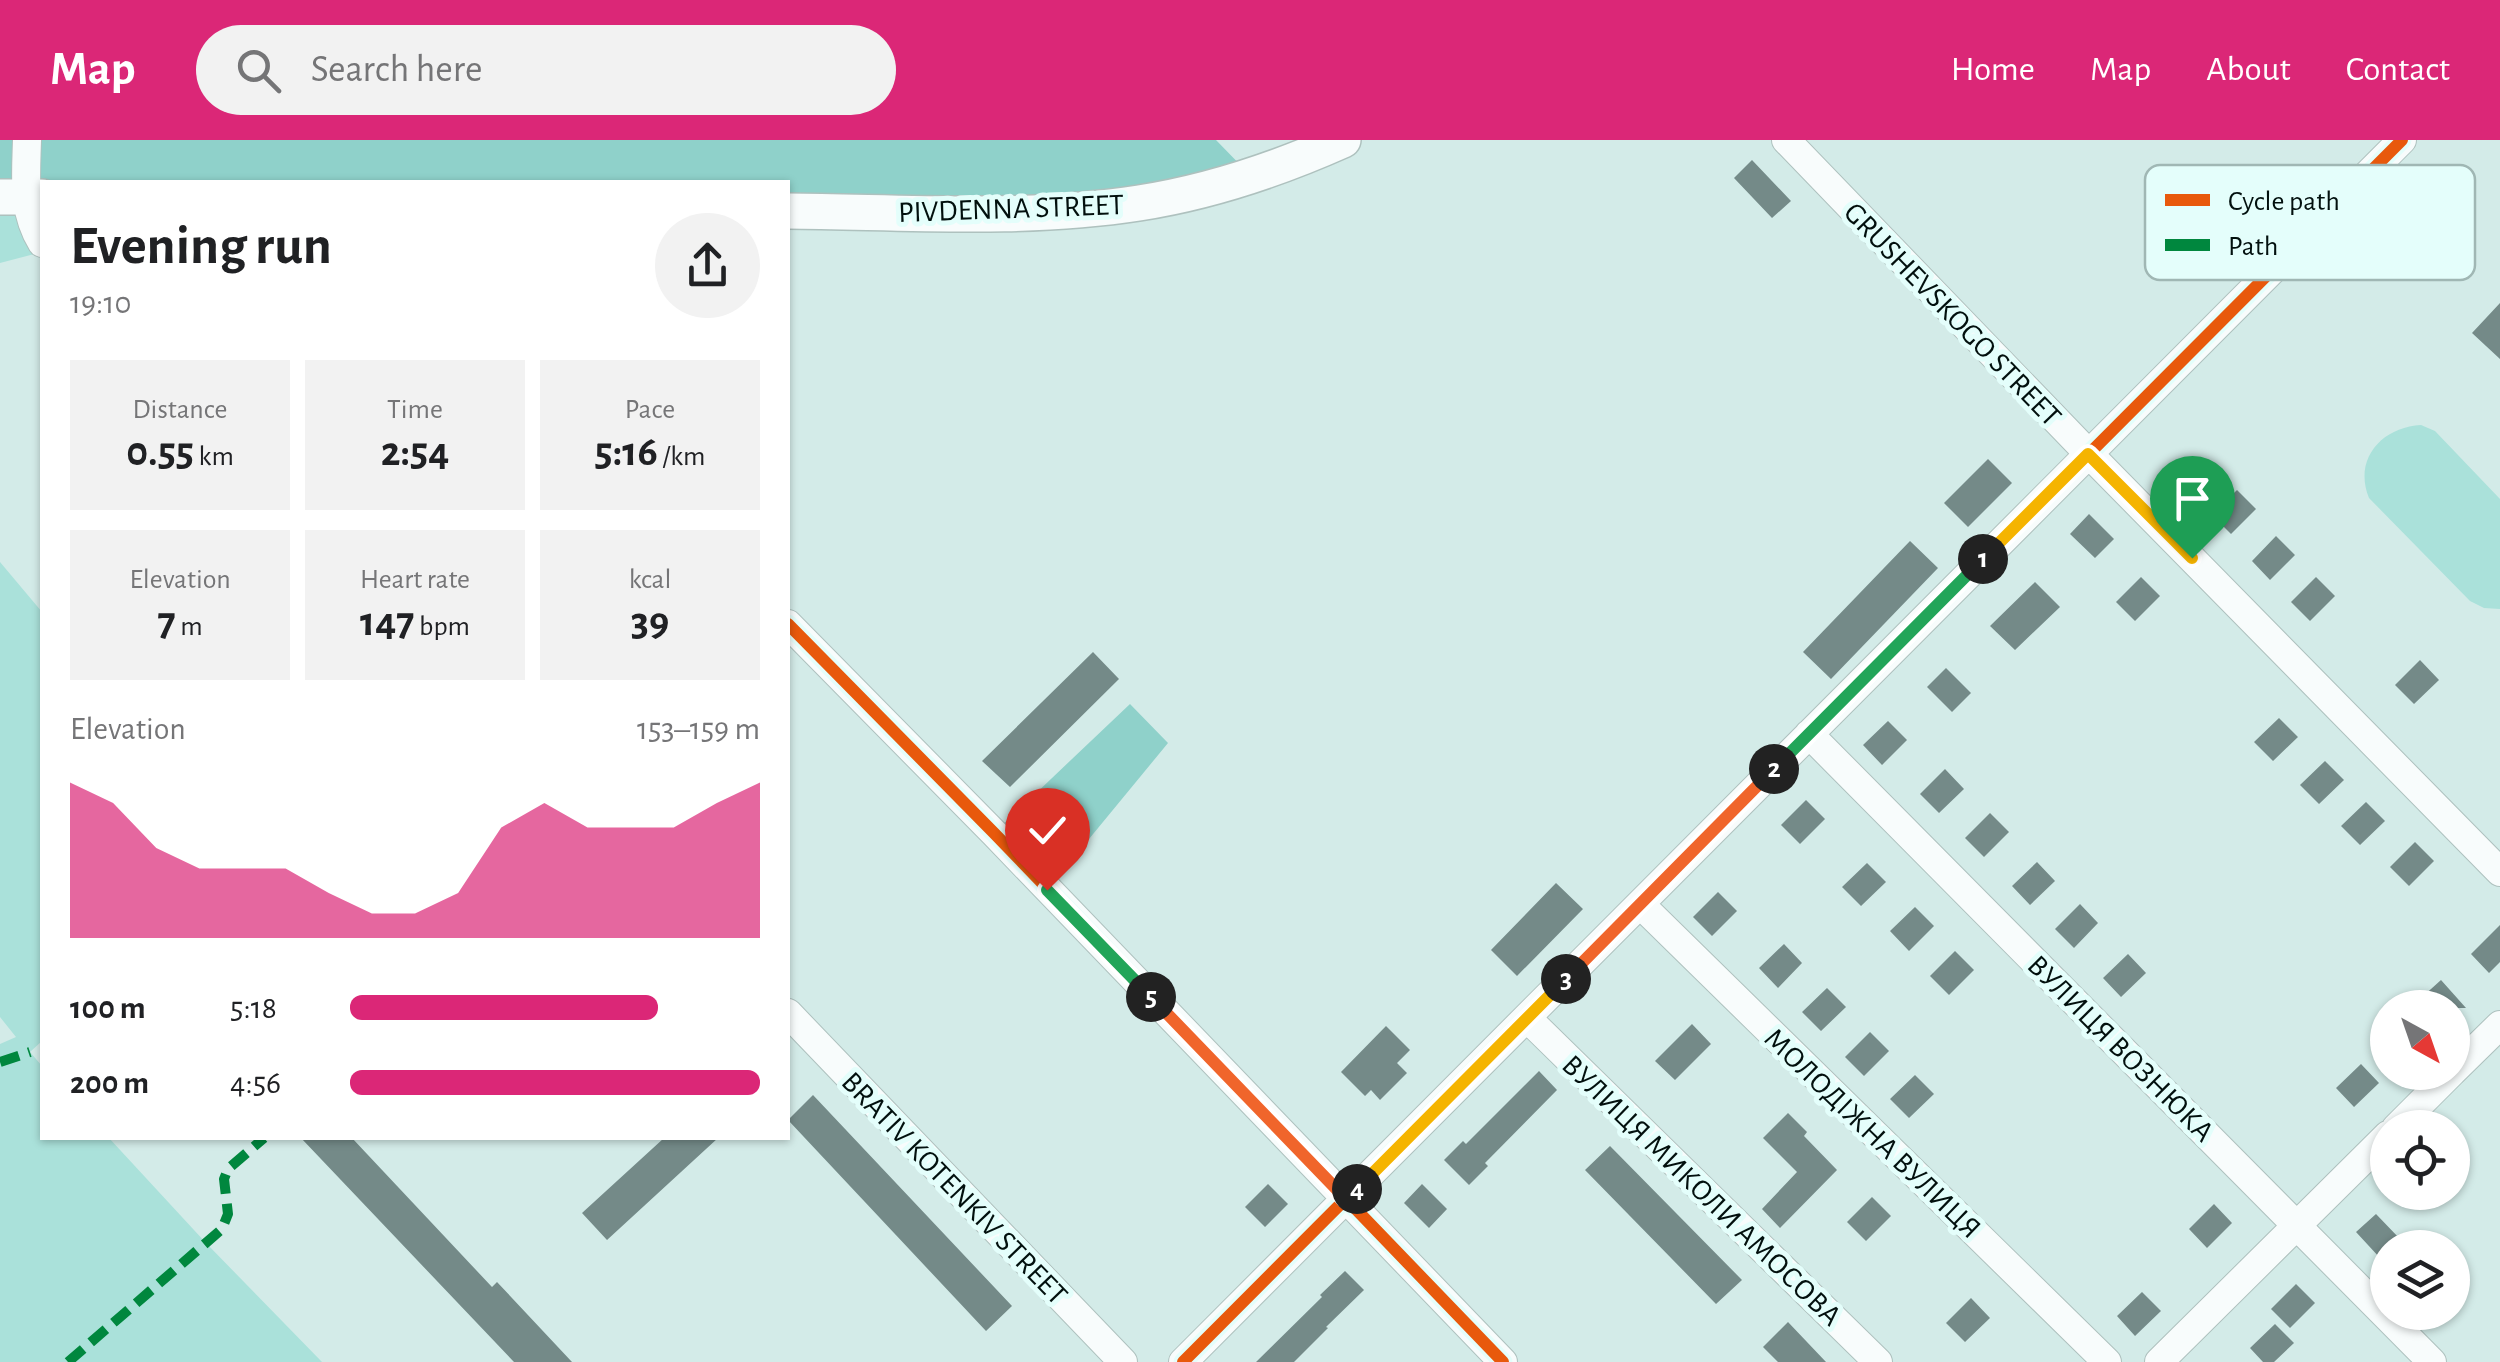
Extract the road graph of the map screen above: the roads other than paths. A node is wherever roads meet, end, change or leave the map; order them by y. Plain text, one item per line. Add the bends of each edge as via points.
1 (27, 140) edge
2 (1343, 140) edge
3 (1786, 140) edge
4 (2402, 140) edge
5 (2377, 165) edge
6 (23, 196) edge
7 (790, 211) edge
8 (40, 240) edge
9 (2262, 280) edge
10 (2088, 454) junction
11 (790, 626) edge
12 (1809, 734) junction
13 (2500, 872) edge
14 (1640, 904) junction
15 (790, 1015) edge
16 (1526, 1018) junction
17 (2500, 1025) edge
18 (2470, 1054) edge
19 (2434, 1090) edge
20 (2414, 1110) edge
21 (2370, 1153) edge
22 (1346, 1199) junction
23 (2297, 1224) junction
24 (1123, 1362) edge
25 (1183, 1362) edge
26 (1504, 1362) edge
27 (1878, 1362) edge
28 (2107, 1362) edge
29 (2159, 1362) edge
30 (2432, 1362) edge

1 - 6 street
2 - 7 main road, PIVDENNA STREET via 1223,185 1142,203 984,213
3 - 10 street, GRUSHEVSKOGO STREET
4 - 5 street
6 - 8 street
9 - 10 street
10 - 12 street
10 - 13 street, GRUSHEVSKOGO STREET
11 - 22 street
12 - 14 street
12 - 23 street, ВУЛИЦЯ ВОЗНЮКА
14 - 16 street
14 - 28 street, МОЛОДІЖНА ВУЛИЦЯ
15 - 24 street, BRATIV KOTENKIV STREET
16 - 22 street
16 - 27 street, ВУЛИЦЯ МИКОЛИ АМОСОВА
17 - 18 street
19 - 20 street
21 - 23 street
22 - 25 street
22 - 26 street
23 - 29 street
23 - 30 street, ВУЛИЦЯ ВОЗНЮКА

